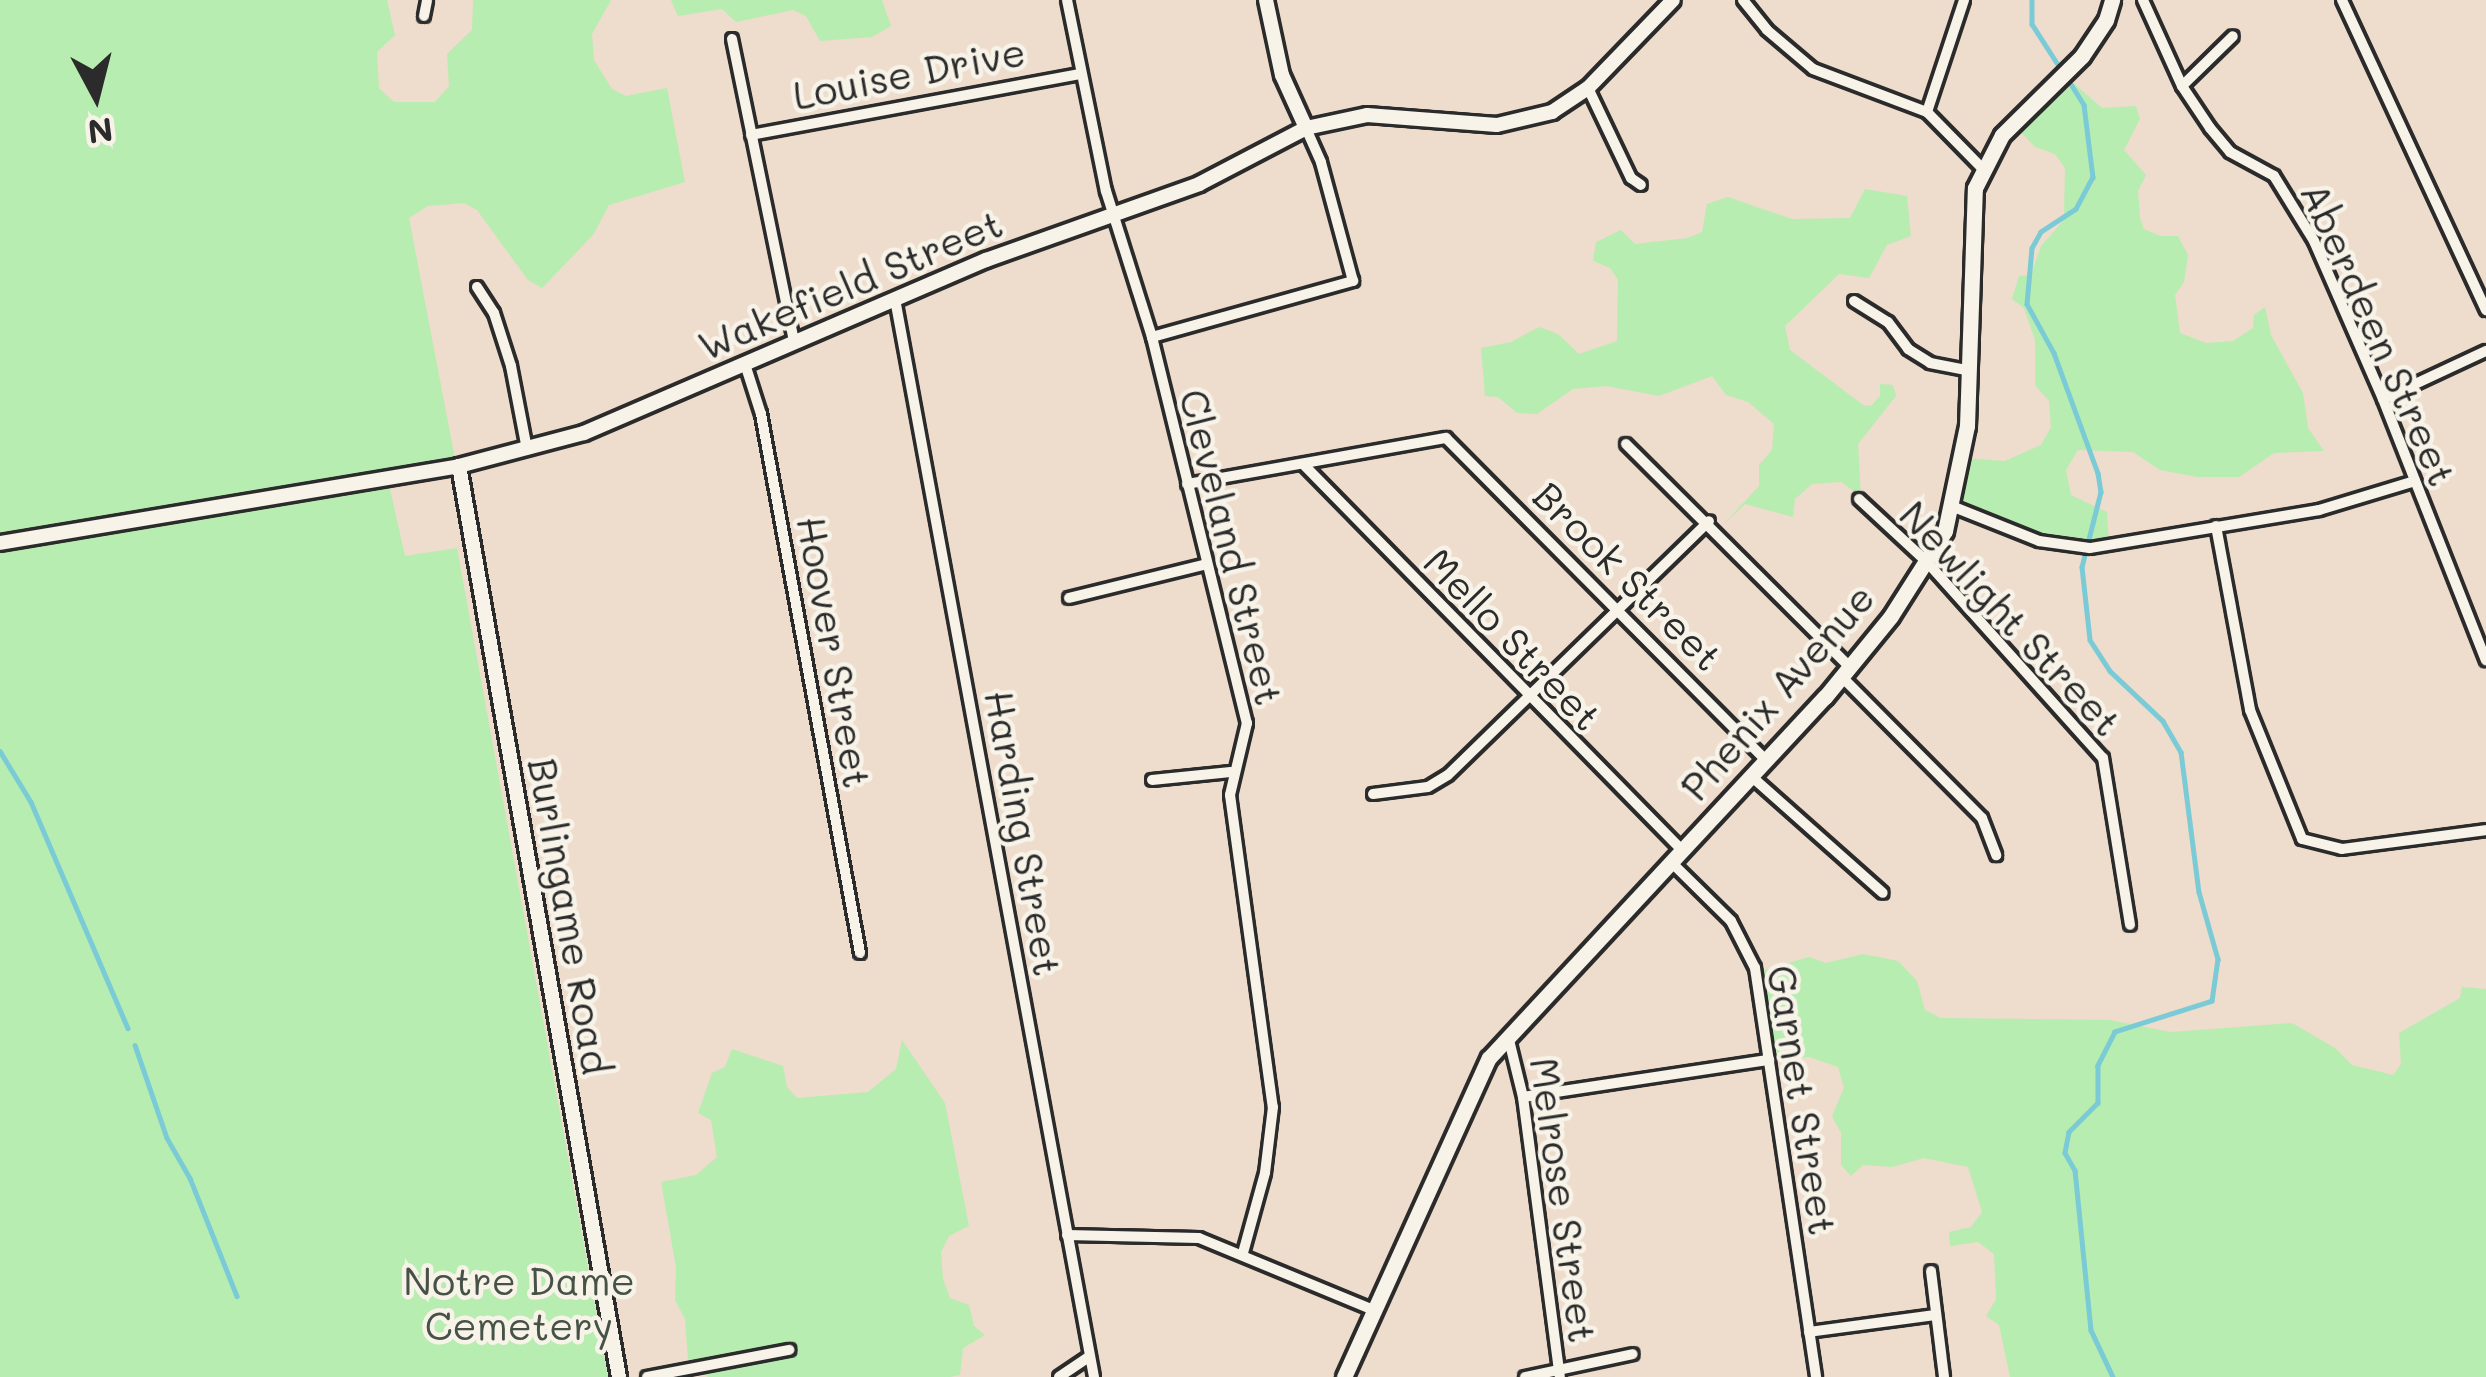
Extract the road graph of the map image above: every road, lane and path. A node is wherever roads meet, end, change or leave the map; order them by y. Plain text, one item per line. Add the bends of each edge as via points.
1 (427, 0) edge
2 (1067, 0) edge
3 (1266, 0) edge
4 (1673, 0) edge
5 (1743, 0) edge
6 (1964, 0) edge
7 (2112, 0) edge
8 (2143, 0) edge
9 (2342, 0) edge
10 (424, 16) dead end
11 (2233, 36) dead end
12 (732, 38) dead end
13 (1079, 74) junction
14 (2182, 86) junction
15 (1588, 88) junction
16 (1927, 112) junction
17 (1306, 128) junction
18 (751, 135) junction
19 (1982, 168) junction
20 (1641, 185) dead end
21 (1115, 213) junction
22 (477, 287) dead end
23 (895, 299) junction
24 (1854, 301) dead end
25 (2486, 310) edge
26 (1152, 337) junction
27 (794, 341) junction
28 (2486, 351) edge
29 (746, 364) junction
30 (1971, 370) junction
31 (2384, 399) junction
32 (1626, 444) dead end
33 (527, 448) junction
34 (459, 466) junction
35 (1305, 466) junction
36 (2415, 482) junction
37 (1187, 484) junction
38 (1859, 499) dead end
39 (1954, 507) junction
40 (1709, 521) junction
41 (2216, 526) junction
42 (0, 543) edge
43 (1927, 561) junction
44 (1207, 564) junction
45 (1069, 598) dead end
46 (1617, 607) junction
47 (2486, 660) edge
48 (1845, 671) junction
49 (1528, 696) junction
50 (1765, 759) junction
51 (1232, 772) junction
52 (1751, 776) junction
53 (1152, 780) dead end
54 (1373, 794) dead end
55 (2486, 830) edge
56 (1996, 855) dead end
57 (1677, 856) junction
58 (1883, 893) dead end
59 (2130, 926) dead end
60 (860, 953) dead end
61 (1507, 1033) junction
62 (1769, 1060) junction
63 (1523, 1097) junction
64 (1067, 1235) junction
65 (1243, 1253) junction
66 (1931, 1271) dead end
67 (1374, 1310) junction
68 (1934, 1315) junction
69 (1809, 1332) junction
70 (789, 1350) dead end
71 (1633, 1354) dead end
72 (1088, 1358) junction
73 (1560, 1374) edge
74 (619, 1377) edge
75 (647, 1377) edge
76 (1059, 1377) edge
77 (1094, 1377) edge
78 (1344, 1377) edge
79 (1525, 1377) edge
80 (1816, 1377) edge
81 (1944, 1377) edge

1 - 10 street
2 - 13 street, Cleveland Street
3 - 17 street via 1282,75
4 - 15 street, Wakefield Street
5 - 16 street via 1813,70
6 - 16 street
7 - 19 main road, Phenix Avenue via 2082,56 2002,135
8 - 14 street, Aberdeen Street
9 - 25 street
11 - 14 street
12 - 18 street
13 - 18 street, Louise Drive
13 - 21 street, Cleveland Street
14 - 31 street, Aberdeen Street via 2230,152 2274,176 2285,193
15 - 17 street, Wakefield Street via 1552,112 1514,123 1367,115
15 - 20 street
16 - 19 street
17 - 21 street, Wakefield Street via 1198,184
17 - 26 street via 1353,281
18 - 27 street
19 - 30 main road, Phenix Avenue
21 - 23 street, Wakefield Street
21 - 26 street, Cleveland Street
22 - 33 street via 494,313
23 - 27 street, Wakefield Street
23 - 64 street, Harding Street
24 - 30 street via 1930,363
26 - 37 street, Cleveland Street
27 - 29 street, Wakefield Street
28 - 31 street
29 - 33 street, Wakefield Street via 584,433
29 - 60 street, Hoover Street
30 - 39 main road, Phenix Avenue
31 - 36 street, Aberdeen Street
32 - 40 street
33 - 34 street, Wakefield Street
34 - 42 street, Wakefield Street
34 - 74 street, Burlingame Road
35 - 37 street
35 - 46 street, Brook Street via 1446,438
35 - 49 street, Mello Street
36 - 41 street via 2355,502
36 - 47 street, Aberdeen Street
37 - 44 street, Cleveland Street
38 - 43 street, Newlight Street
39 - 41 street via 2039,541 2080,548
39 - 43 main road, Phenix Avenue
40 - 46 street
40 - 48 street
41 - 55 street via 2237,661 2302,839 2325,848
43 - 48 main road, Phenix Avenue
43 - 59 street, Newlight Street via 2103,758
44 - 45 street
44 - 51 street, Cleveland Street via 1247,723
46 - 49 street
46 - 50 street, Brook Street
48 - 50 main road, Phenix Avenue
48 - 56 street via 1982,818
49 - 54 street via 1436,784
49 - 57 street, Mello Street
50 - 52 main road, Phenix Avenue
51 - 53 street
51 - 65 street, Cleveland Street via 1273,1107
52 - 57 main road, Phenix Avenue
52 - 58 street
57 - 61 main road, Phenix Avenue
57 - 62 street, Garnet Street via 1745,940
61 - 63 street, Melrose Street
61 - 67 main road, Phenix Avenue via 1462,1109
62 - 63 street
62 - 69 street, Garnet Street
63 - 73 street, Melrose Street
64 - 65 street via 1182,1234
64 - 72 street, Harding Street
65 - 67 street
66 - 68 street
67 - 78 main road, Phenix Avenue
68 - 69 street
68 - 81 street
69 - 80 street, Garnet Street
70 - 75 street
71 - 73 street
72 - 76 street
72 - 77 street, Harding Street
73 - 79 street

